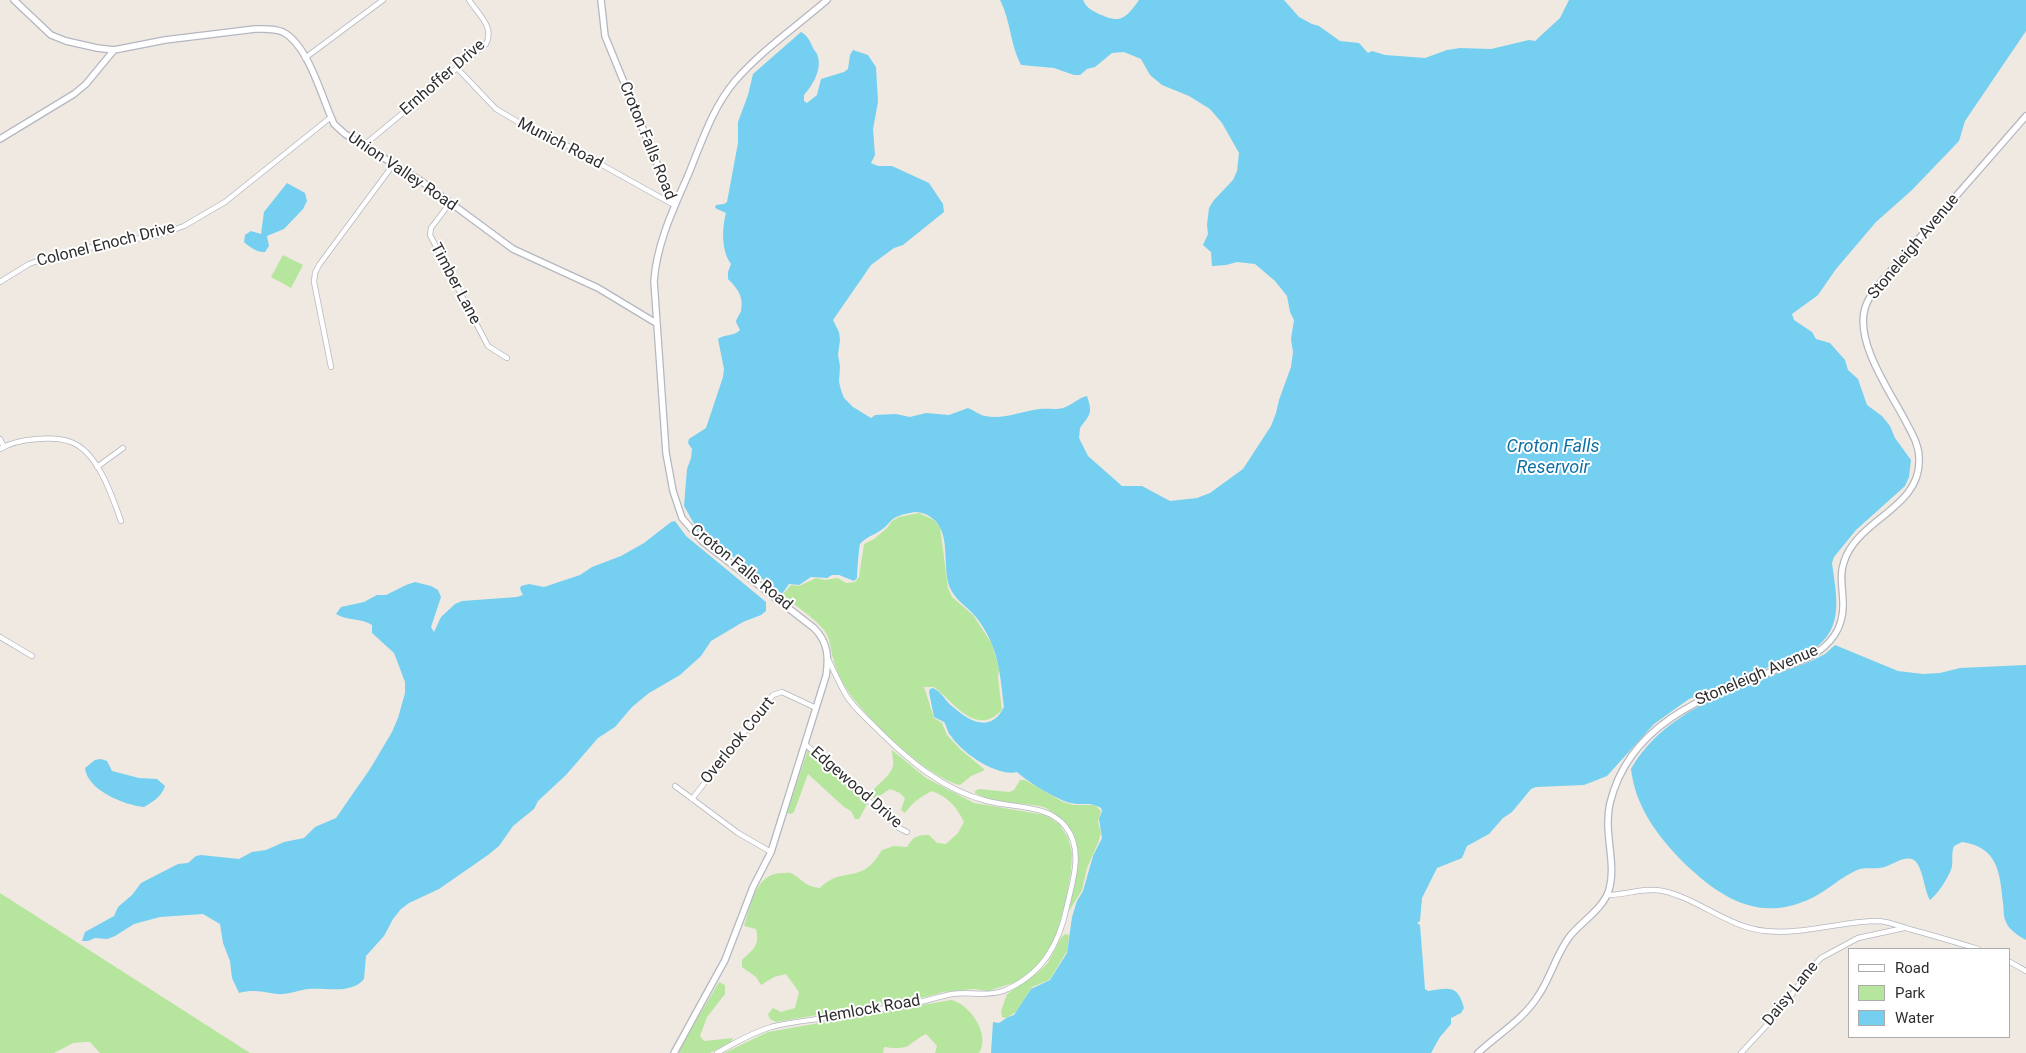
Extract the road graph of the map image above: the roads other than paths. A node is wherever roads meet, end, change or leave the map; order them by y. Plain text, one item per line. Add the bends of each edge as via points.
1 (14, 0) edge
2 (383, 0) edge
3 (469, 0) edge
4 (601, 0) edge
5 (827, 0) edge
6 (114, 50) junction
7 (305, 58) junction
8 (457, 68) junction
9 (2026, 116) edge
10 (331, 118) junction
11 (0, 139) edge
12 (363, 146) junction
13 (393, 165) junction
14 (450, 203) junction
15 (674, 205) junction
16 (0, 282) edge
17 (656, 323) junction
18 (506, 358) dead end
19 (331, 367) dead end
20 (0, 439) edge
21 (2, 448) edge
22 (123, 448) dead end
23 (97, 466) junction
24 (121, 521) dead end
25 (0, 637) edge
26 (32, 656) dead end
27 (828, 658) junction
28 (816, 708) junction
29 (805, 744) junction
30 (675, 786) dead end
31 (692, 799) junction
32 (908, 832) dead end
33 (771, 852) junction
34 (1607, 895) junction
35 (1905, 928) junction
36 (1975, 948) edge
37 (2011, 962) edge
38 (2026, 970) edge
39 (674, 1053) edge
40 (717, 1053) edge
41 (1478, 1053) edge
42 (1741, 1053) edge

1 - 6 street, Union Valley Road via 51,35
2 - 7 street
3 - 8 street, Ernhoffer Drive via 485,22 489,35 482,48
4 - 15 street, Croton Falls Road via 604,36
5 - 15 street via 734,83 711,119
6 - 7 street, Union Valley Road via 192,36 265,29 288,35
6 - 11 street via 74,94
7 - 10 street, Union Valley Road
8 - 12 street, Ernhoffer Drive
8 - 15 street, Munich Road via 496,109
9 - 34 street, Stoneleigh Avenue via 1867,302 1864,317 1866,339 1916,444 1919,466 1910,491 1859,536 1849,549 1842,572 1843,612 1836,633 1822,649 1809,657 1720,690 1692,704 1665,722 1643,743 1621,775 1610,803 1607,832 1612,876
10 - 12 street, Union Valley Road via 338,129
10 - 16 street, Colonel Enoch Drive via 239,191 184,226 159,235 46,258 29,264
12 - 13 street, Union Valley Road
13 - 14 street, Union Valley Road
13 - 19 street via 314,273
14 - 17 street, Union Valley Road via 513,249 598,288
14 - 18 street, Timber Lane via 430,235 488,346
15 - 17 street, Croton Falls Road via 655,266
17 - 27 street, Croton Falls Road via 666,452 682,518 702,540 814,628 825,643
20 - 21 street
21 - 23 street via 27,440 65,440 81,448
22 - 23 street
23 - 24 street
25 - 26 street
27 - 28 street
27 - 40 street, Hemlock Road via 854,706 926,772 971,797 1000,805 1041,810 1064,824 1075,848 1074,875 1064,921 1055,946 1045,960 1011,987 990,994 951,994 916,1004 773,1027
28 - 29 street
28 - 31 street, Overlook Court via 782,692 773,695
29 - 32 street, Edgewood Drive via 899,828
29 - 33 street
30 - 31 street
31 - 33 street via 738,833
33 - 39 street via 753,886 725,960
34 - 35 street via 1661,890 1688,898 1738,923 1764,931 1803,931 1874,922 1890,922
34 - 41 street via 1569,937 1527,1011
35 - 36 street
35 - 42 street, Daisy Lane via 1863,936 1821,958 1780,1012
37 - 38 street

